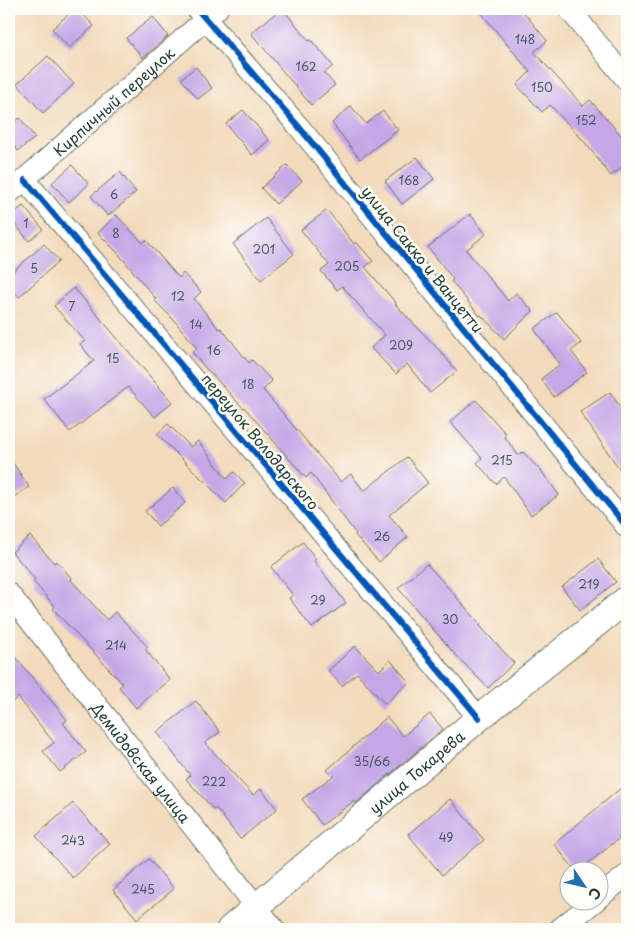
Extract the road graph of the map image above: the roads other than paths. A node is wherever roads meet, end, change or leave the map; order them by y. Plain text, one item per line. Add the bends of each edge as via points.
1 (569, 9) edge
2 (207, 12) edge
3 (627, 80) edge
4 (17, 186) edge
5 (627, 527) edge
6 (9, 594) edge
7 (627, 599) edge
8 (479, 718) junction
9 (627, 875) edge
10 (608, 890) edge
11 (257, 907) junction
12 (583, 910) edge
13 (230, 929) edge
14 (274, 929) edge
15 (560, 929) edge

1 - 3 street
2 - 4 street, Кирпичный переулок
2 - 5 street, улица Сакко и Ванцетти
4 - 8 street, переулок Володарского
6 - 11 street, Демидовская улица
7 - 8 street, улица Токарева
8 - 11 street, улица Токарева
9 - 10 street
11 - 13 street, улица Токарева
11 - 14 street, Демидовская улица
12 - 15 street

